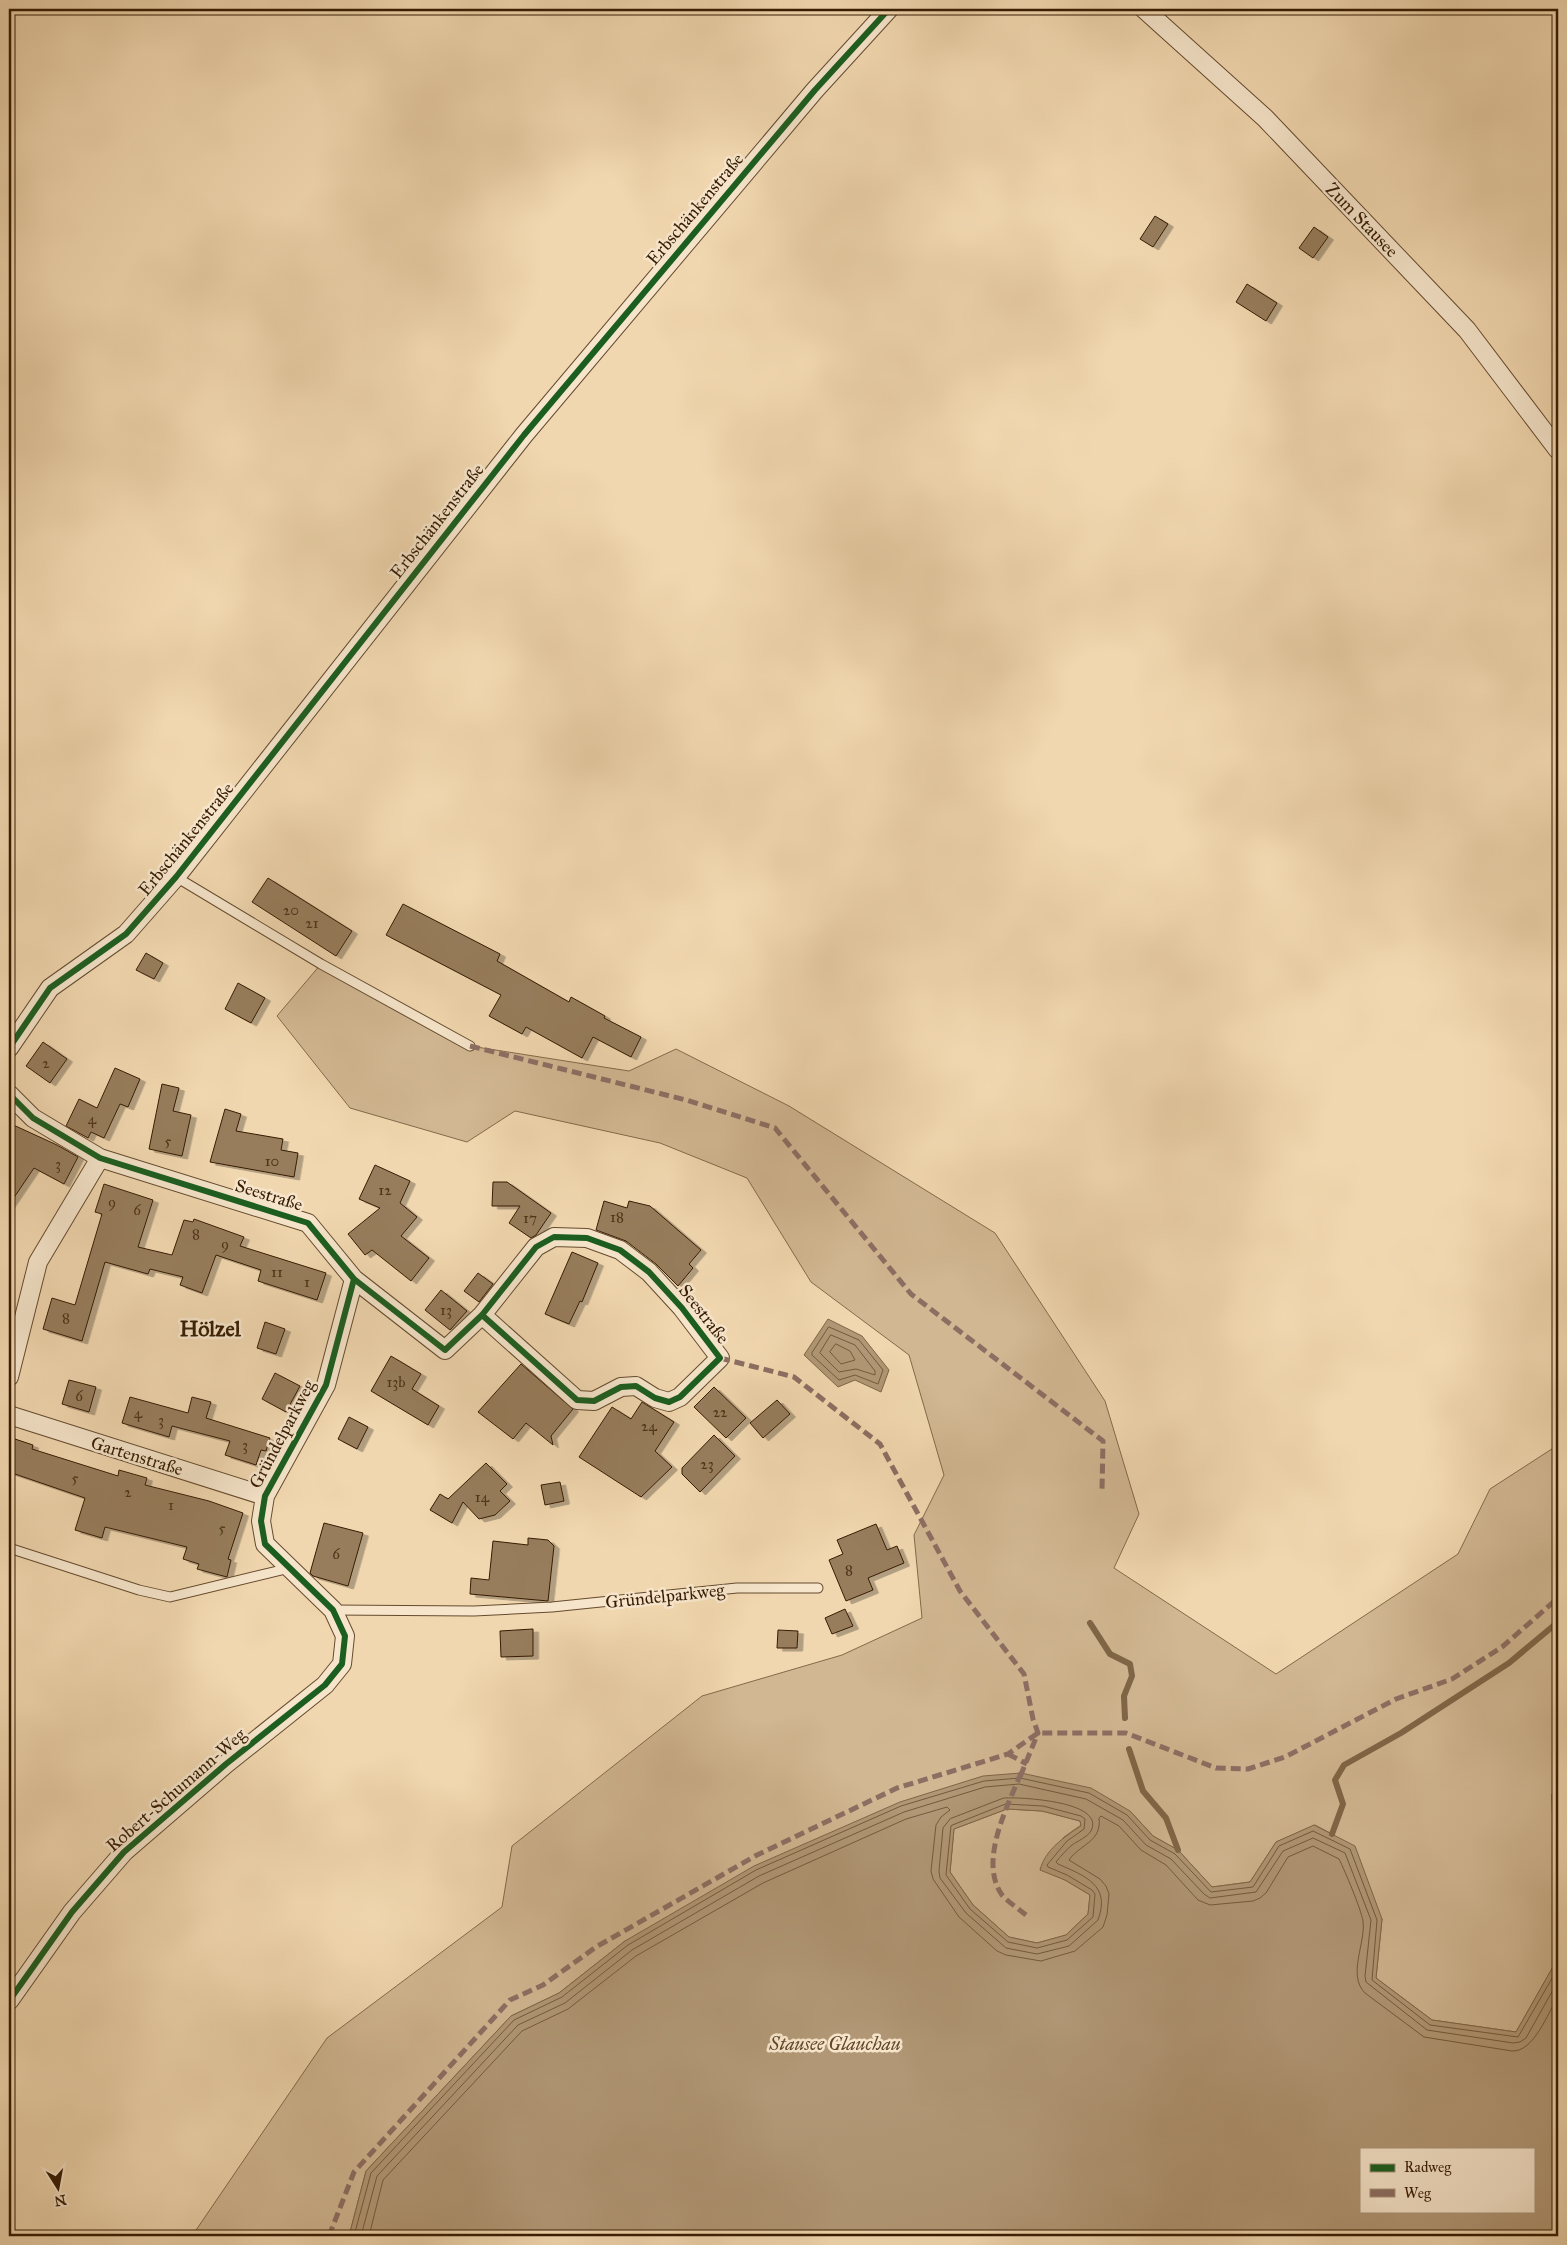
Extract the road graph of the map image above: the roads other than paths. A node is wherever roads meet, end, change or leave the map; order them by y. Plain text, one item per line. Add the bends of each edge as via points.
1 (889, 9) edge
2 (1144, 9) edge
3 (1558, 450) edge
4 (176, 877) junction
5 (470, 1046) dead end
6 (9, 1048) edge
7 (9, 1094) edge
8 (100, 1158) junction
9 (354, 1279) junction
10 (482, 1314) junction
11 (9, 1376) edge
12 (9, 1416) edge
13 (265, 1496) junction
14 (9, 1548) edge
15 (290, 1568) junction
16 (818, 1588) dead end
17 (333, 1610) junction
18 (342, 1664) joint
19 (9, 2001) edge

1 - 4 street, Erbschänkenstraße via 815,90 524,435
2 - 3 street, Zum Stausee via 1265,118 1467,330
4 - 5 lane, Erbschänkenstraße via 321,964
4 - 6 street, Erbschänkenstraße via 126,934 50,988
7 - 8 street, Seestraße via 33,1118
8 - 9 street, Seestraße via 308,1223
8 - 11 street via 38,1262
9 - 10 street, Seestraße via 445,1350
9 - 13 street, Gründelparkweg via 326,1385
10 - 10 street, Seestraße via 577,1400 594,1401 621,1387 636,1386 655,1398 669,1402 680,1396 720,1358 682,1308 649,1272 620,1250 587,1238 554,1237 536,1247
12 - 13 street, Gartenstraße
13 - 15 street, Gründelparkweg via 261,1521 266,1544
14 - 15 lane via 170,1597
15 - 17 street, Gründelparkweg
16 - 17 lane, Gründelparkweg via 737,1588 552,1607 474,1611
17 - 18 street, Gründelparkweg via 345,1636
18 - 19 street, Robert-Schumann-Weg via 325,1685 226,1764 124,1852 72,1912

